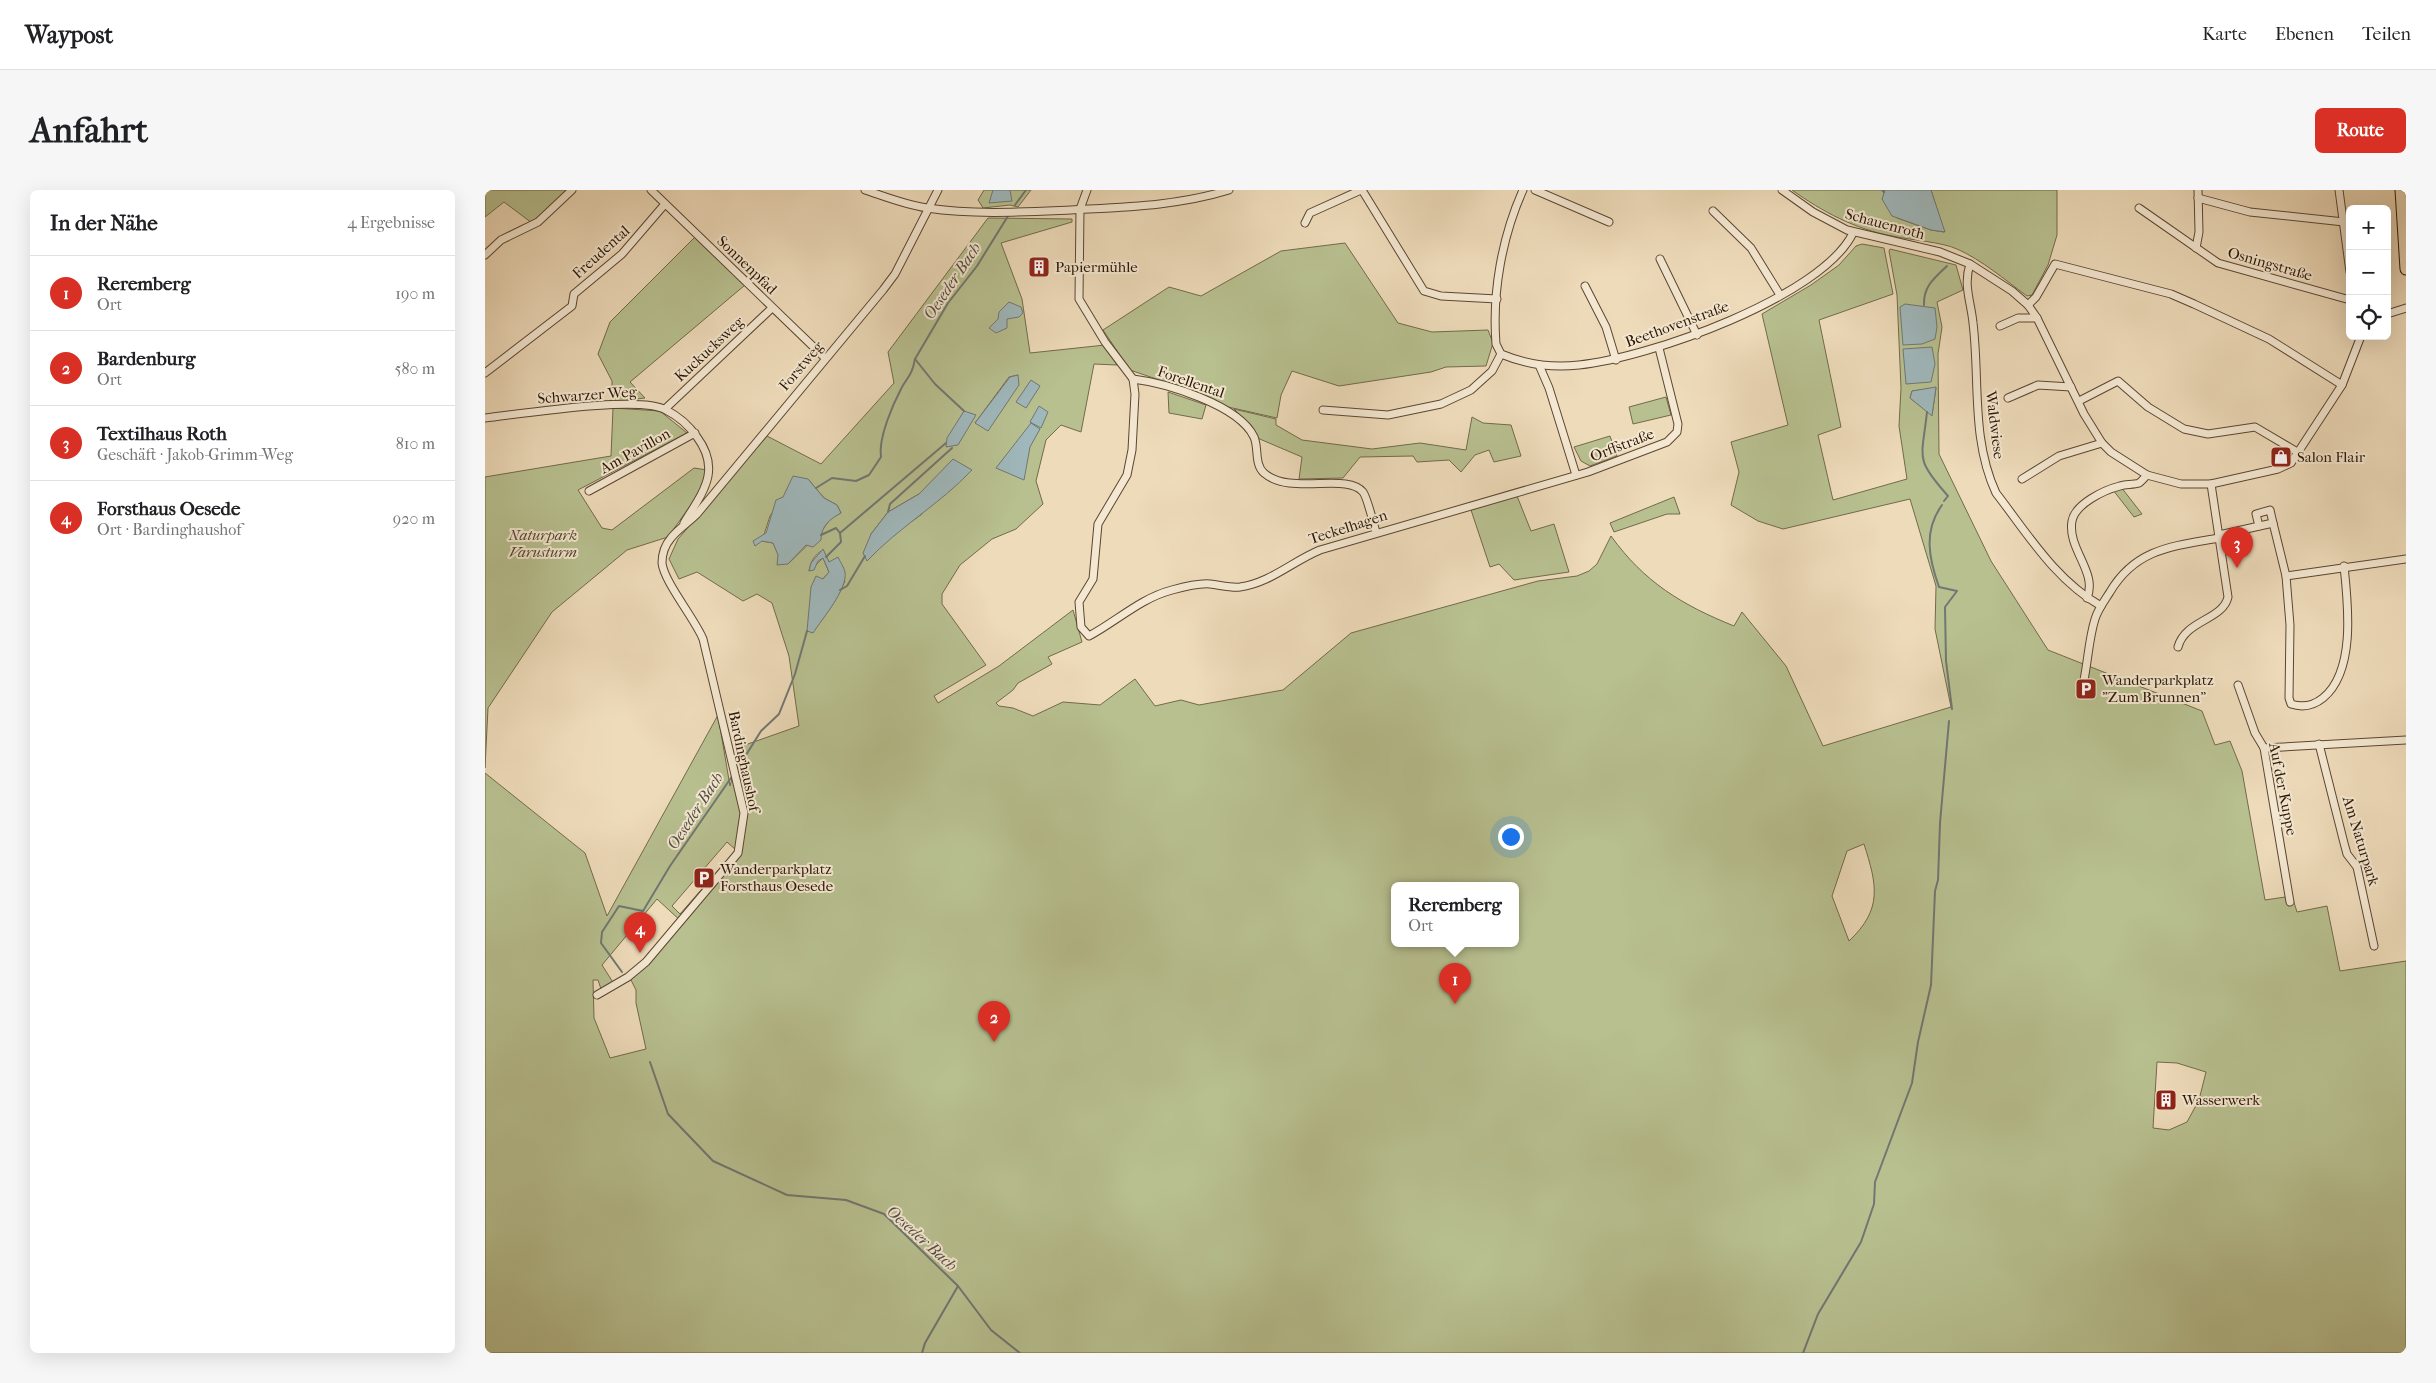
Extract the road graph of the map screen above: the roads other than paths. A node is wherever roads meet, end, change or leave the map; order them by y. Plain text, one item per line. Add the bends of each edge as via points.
1 (571, 190) edge
2 (651, 190) edge
3 (865, 190) edge
4 (938, 190) edge
5 (1087, 190) edge
6 (1199, 190) edge
7 (1229, 190) edge
8 (1361, 190) edge
9 (1523, 190) edge
10 (1535, 190) edge
11 (1782, 190) edge
12 (2339, 190) edge
13 (2401, 190) edge
14 (2198, 194) edge
15 (1199, 199) junction
16 (665, 204) junction
17 (929, 208) junction
18 (2139, 208) dead end
19 (1080, 209) junction
20 (1713, 211) dead end
21 (1609, 222) dead end
22 (2344, 222) junction
23 (1305, 223) dead end
24 (1853, 232) junction
25 (2196, 248) junction
26 (2347, 250) edge
27 (485, 255) edge
28 (1660, 259) dead end
29 (1970, 264) junction
30 (2406, 269) edge
31 (1585, 286) dead end
32 (1780, 295) junction
33 (1497, 299) junction
34 (2346, 299) edge
35 (2028, 305) junction
36 (773, 308) junction
37 (2406, 308) edge
38 (2391, 313) edge
39 (2037, 318) junction
40 (2000, 326) dead end
41 (1697, 335) junction
42 (2359, 340) edge
43 (1659, 348) junction
44 (1501, 354) junction
45 (825, 358) junction
46 (1616, 360) junction
47 (1539, 365) junction
48 (485, 373) edge
49 (1133, 379) junction
50 (2342, 385) junction
51 (2071, 387) junction
52 (2008, 398) dead end
53 (2079, 401) junction
54 (665, 409) junction
55 (1323, 410) dead end
56 (485, 418) edge
57 (695, 434) junction
58 (2102, 443) junction
59 (2299, 453) junction
60 (1576, 475) junction
61 (2147, 475) junction
62 (2022, 479) dead end
63 (2211, 484) junction
64 (589, 491) dead end
65 (2273, 523) junction
66 (2259, 526) junction
67 (680, 530) junction
68 (1376, 532) junction
69 (2219, 537) junction
70 (666, 546) joint
71 (2406, 559) edge
72 (2344, 566) junction
73 (2286, 576) junction
74 (2087, 598) junction
75 (2101, 606) junction
76 (2178, 647) dead end
77 (2084, 680) dead end
78 (2238, 685) dead end
79 (2406, 740) edge
80 (2319, 744) junction
81 (2264, 748) junction
82 (2290, 902) dead end
83 (2374, 946) dead end
84 (597, 995) dead end

1 - 27 street via 538,222 501,240
2 - 16 street, Sonnenpfad
3 - 17 street
4 - 17 street, Forstweg
5 - 19 street
6 - 15 street
7 - 15 street
8 - 23 street via 1310,213
8 - 33 street via 1424,291 1441,296
9 - 33 street via 1505,239
10 - 21 street
11 - 24 street, Schauenroth via 1813,212
12 - 22 street
13 - 30 main road
14 - 22 street via 2250,212
14 - 25 street
15 - 19 street via 1156,206
16 - 36 street, Sonnenpfad
16 - 48 street, Freudental via 623,254 574,294 573,306
17 - 19 street via 982,212
17 - 45 street, Forstweg via 895,274
18 - 25 street, Osningstraße
19 - 49 street via 1079,298 1105,342
20 - 32 street via 1751,248
22 - 26 street
24 - 29 street, Schauenroth
24 - 32 street, Beethovenstraße via 1836,258
25 - 34 street, Osningstraße via 2218,263
28 - 41 street
29 - 35 street, Schauenroth
29 - 74 street, Waldwiese via 1966,284 1973,324 1979,417 1983,453 1992,484 2063,578
31 - 46 street via 1606,327
32 - 41 street, Beethovenstraße
33 - 44 street via 1495,332
35 - 39 street, Schauenroth
35 - 50 street via 2055,264 2094,273 2171,294 2210,311 2269,340
36 - 45 street, Sonnenpfad
36 - 54 street, Kuckucksweg
37 - 38 street
39 - 40 street via 2018,318
39 - 51 street, Schauenroth
41 - 43 street, Beethovenstraße
42 - 50 street
43 - 46 street, Beethovenstraße
43 - 60 street, Orffstraße via 1678,424 1677,432 1667,442
44 - 47 street, Beethovenstraße
44 - 55 street via 1493,371 1471,390 1441,404 1388,415
45 - 67 street, Forstweg via 697,514
46 - 47 street, Beethovenstraße
47 - 60 street
49 - 68 street, Forellental via 1210,402 1238,417 1254,438 1259,466 1270,477 1297,484 1353,485 1363,493
49 - 68 street, Teckelhagen via 1132,450 1127,475 1098,524 1093,579 1079,602 1081,627 1089,636 1144,600 1172,590 1208,584 1239,587 1252,584 1274,576 1305,556
50 - 59 street
51 - 52 street via 2038,386
51 - 53 street, Schauenroth
53 - 58 street, Schauenroth
53 - 59 street via 2118,381 2148,407 2185,429 2207,434 2255,427
54 - 56 street, Schwarzer Weg via 645,405 605,405
54 - 57 street
57 - 64 street, Am Pavillon
57 - 67 street via 705,447 710,471 705,488
58 - 61 street
58 - 62 street via 2059,456
59 - 63 street via 2291,463 2278,469
60 - 68 street, Teckelhagen
61 - 63 street via 2181,484
61 - 74 street via 2138,483 2101,492 2072,519 2075,539 2091,581
63 - 69 street
65 - 66 street
65 - 66 street via 2270,510 2256,514
65 - 73 street
66 - 69 street
67 - 70 street, Forstweg
69 - 75 street via 2161,549 2148,555 2125,571
69 - 76 street via 2228,590 2227,604 2188,630
70 - 84 street, Bardinghaushof via 664,570 703,639 744,813 738,853 646,962
71 - 72 street
72 - 73 street
72 - 73 street via 2349,608 2340,674 2331,692 2310,706 2291,704 2289,698 2290,625
74 - 75 street, Waldwiese
75 - 77 street via 2095,619
78 - 81 street, Auf der Kuppe via 2255,733
79 - 80 street
80 - 81 street
80 - 83 street, Am Naturpark via 2345,848 2357,868
81 - 82 street, Auf der Kuppe

